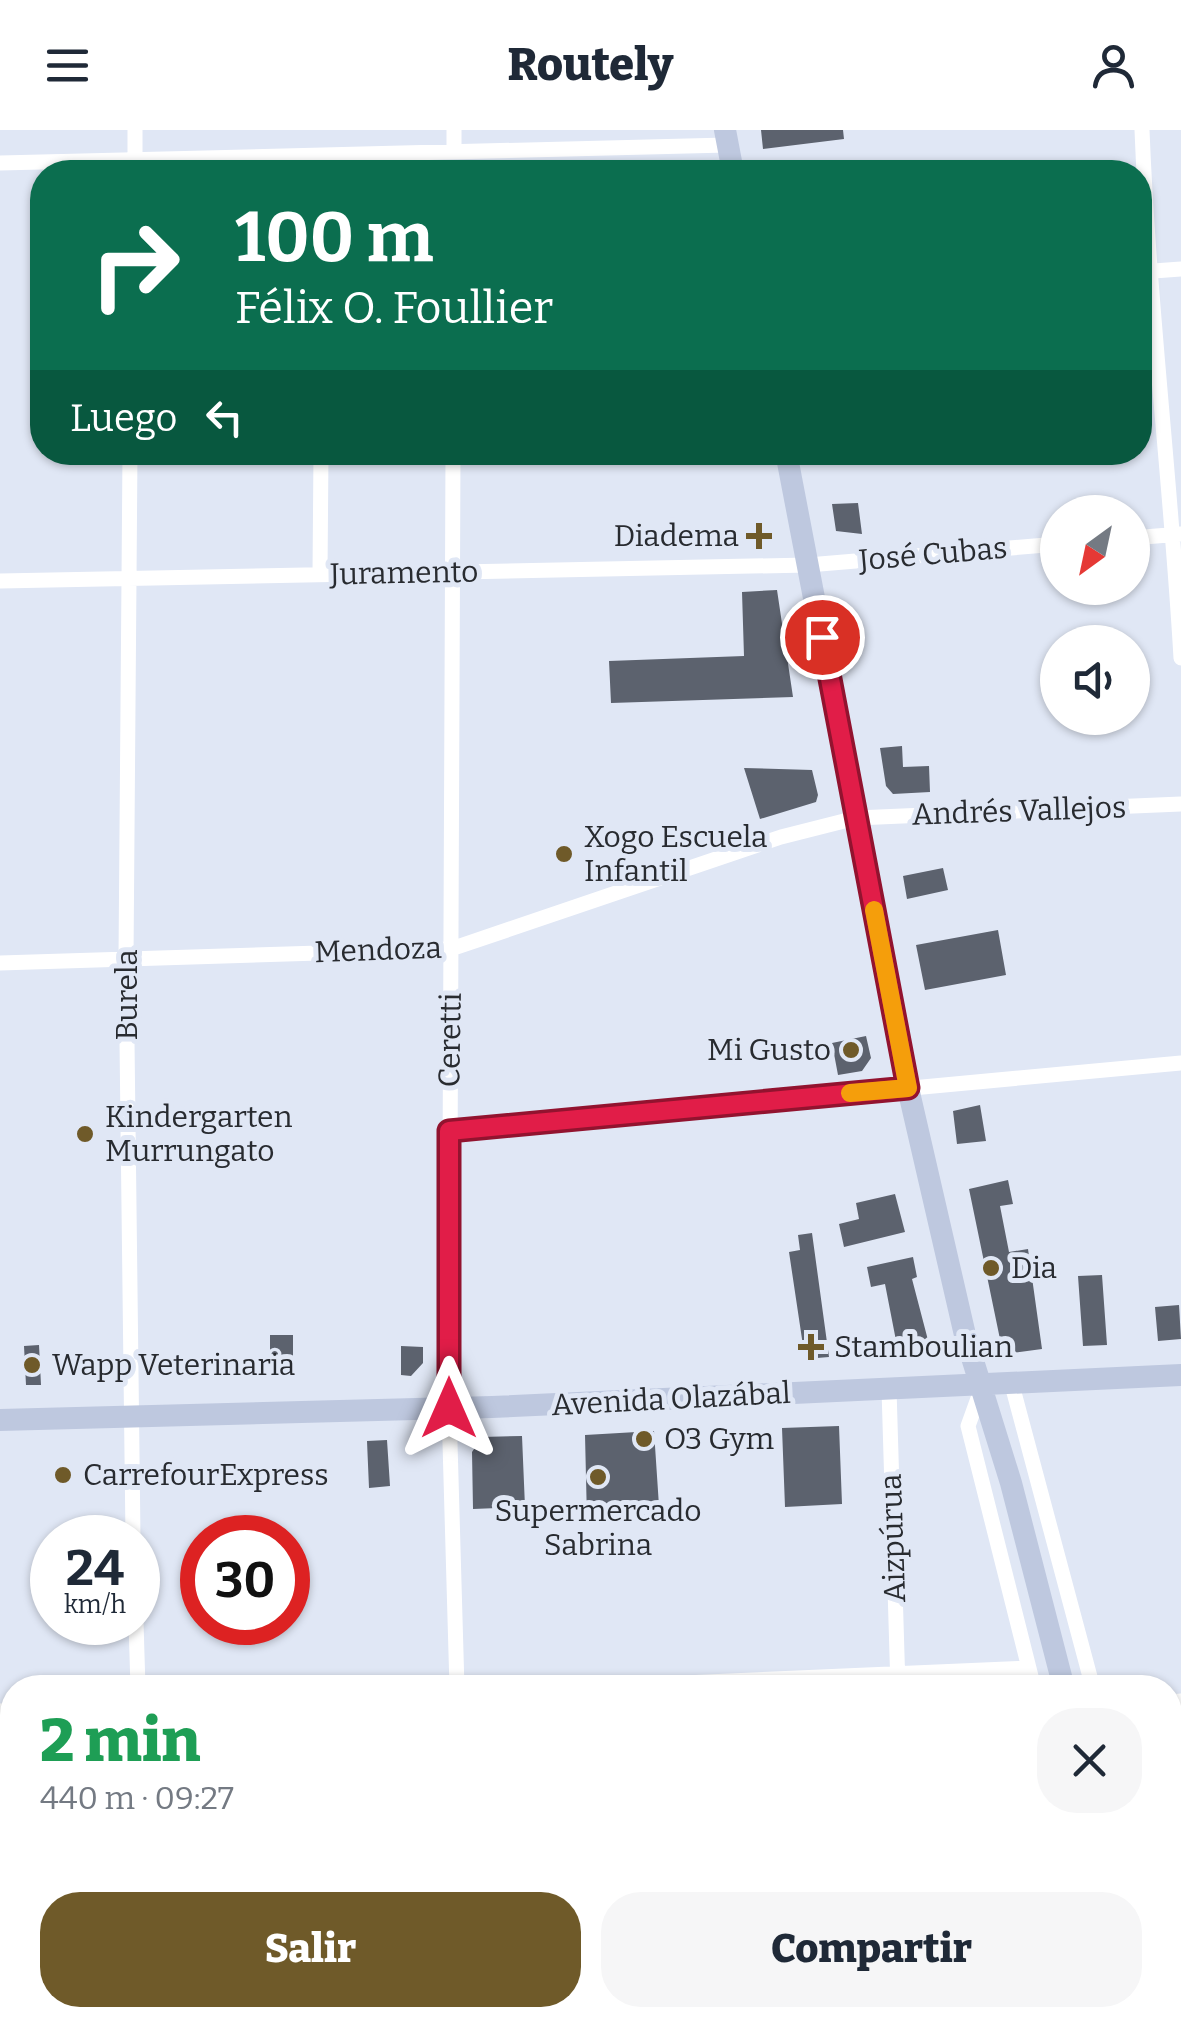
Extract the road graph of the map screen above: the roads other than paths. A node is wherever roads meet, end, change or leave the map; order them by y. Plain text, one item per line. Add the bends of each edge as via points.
1 (134, 130) edge
2 (454, 130) edge
3 (1142, 130) edge
4 (726, 138) edge
5 (454, 153) junction
6 (135, 160) edge
7 (370, 160) edge
8 (454, 160) edge
9 (1142, 160) edge
10 (0, 163) edge
11 (30, 164) edge
12 (1181, 269) edge
13 (1152, 271) edge
14 (1152, 335) edge
15 (130, 465) edge
16 (321, 465) edge
17 (453, 465) edge
18 (789, 465) edge
19 (1177, 534) edge
20 (1150, 536) edge
21 (1040, 546) edge
22 (808, 565) junction
23 (452, 572) junction
24 (320, 574) junction
25 (127, 579) junction
26 (0, 581) edge
27 (1181, 658) edge
28 (1181, 804) edge
29 (856, 818) junction
30 (451, 949) junction
31 (126, 959) junction
32 (0, 963) edge
33 (1181, 1063) edge
34 (908, 1088) junction
35 (449, 1131) junction
36 (1181, 1375) edge
37 (1012, 1385) junction
38 (982, 1386) junction
39 (890, 1390) junction
40 (449, 1408) junction
41 (128, 1415) junction
42 (0, 1420) edge
43 (132, 1515) edge
44 (137, 1645) edge
45 (1029, 1668) junction
46 (138, 1675) edge
47 (457, 1675) edge
48 (897, 1675) edge
49 (952, 1675) edge
50 (1031, 1675) edge
51 (1060, 1675) edge
52 (1090, 1675) edge

1 - 6 street
2 - 5 street
3 - 9 street
4 - 5 street
5 - 7 street
5 - 8 street
10 - 11 street
12 - 13 street
14 - 19 street
15 - 25 street, Burela
16 - 24 street
17 - 23 street, Ceretti
18 - 22 main road
19 - 20 street
19 - 27 street
21 - 22 street, José Cubas
22 - 23 street, Juramento
22 - 29 main road
23 - 24 street, Juramento
23 - 30 street, Ceretti
24 - 25 street, Juramento
25 - 26 street, Juramento
25 - 31 street, Burela
28 - 29 street, Andrés Vallejos
29 - 30 street, Mendoza via 781,836
29 - 34 main road
30 - 31 street, Mendoza
30 - 35 street, Ceretti
31 - 32 street, Mendoza
31 - 41 street, Burela
33 - 34 street
34 - 35 street
34 - 38 main road
35 - 40 street, Ceretti
36 - 37 main road, Avenida Olazábal
37 - 38 main road, Avenida Olazábal
37 - 52 street
38 - 39 main road, Avenida Olazábal
38 - 45 street via 968,1426
38 - 51 main road
39 - 40 main road, Avenida Olazábal
39 - 48 street, Aizpúrua
40 - 41 main road, Avenida Olazábal
40 - 47 street, Ceretti
41 - 42 main road, Avenida Olazábal
41 - 43 street, Burela
44 - 46 street
45 - 49 street
45 - 50 street

